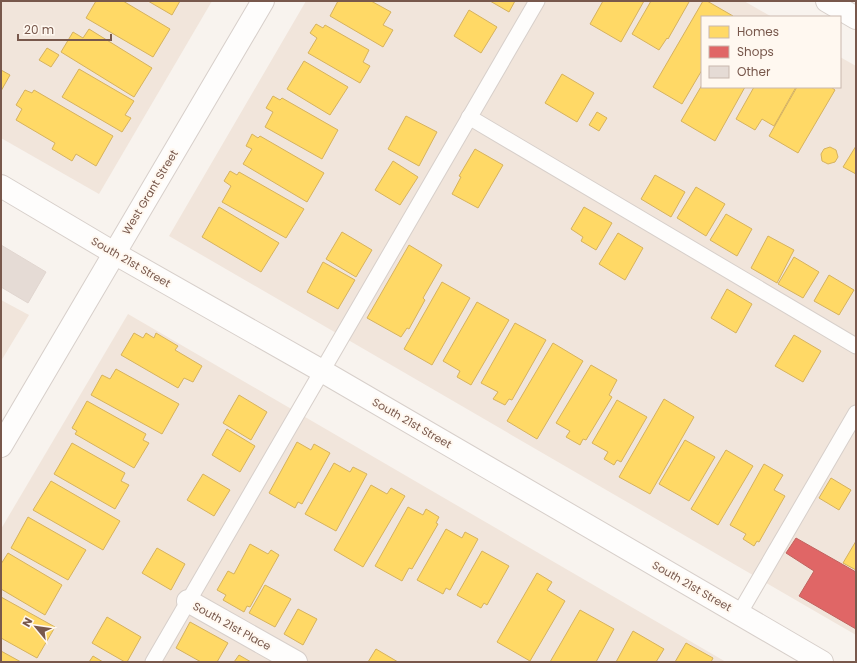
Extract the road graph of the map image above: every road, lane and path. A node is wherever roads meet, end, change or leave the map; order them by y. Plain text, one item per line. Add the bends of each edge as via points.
1 (263, 1) edge
2 (537, 1) edge
3 (827, 1) edge
4 (856, 18) edge
5 (470, 117) junction
6 (1, 186) edge
7 (114, 253) junction
8 (856, 346) edge
9 (322, 371) junction
10 (856, 413) edge
11 (1, 446) edge
12 (188, 601) junction
13 (739, 614) junction
14 (153, 662) edge
15 (296, 662) edge
16 (822, 662) edge

1 - 7 street, West Grant Street
2 - 5 lane
3 - 4 street
5 - 8 lane
5 - 9 lane
6 - 7 street, South 21st Street
7 - 9 street, South 21st Street
7 - 11 street, West Grant Street
9 - 12 lane
9 - 13 street, South 21st Street
10 - 13 lane
12 - 14 lane
12 - 15 street, South 21st Place
13 - 16 street, South 21st Street

